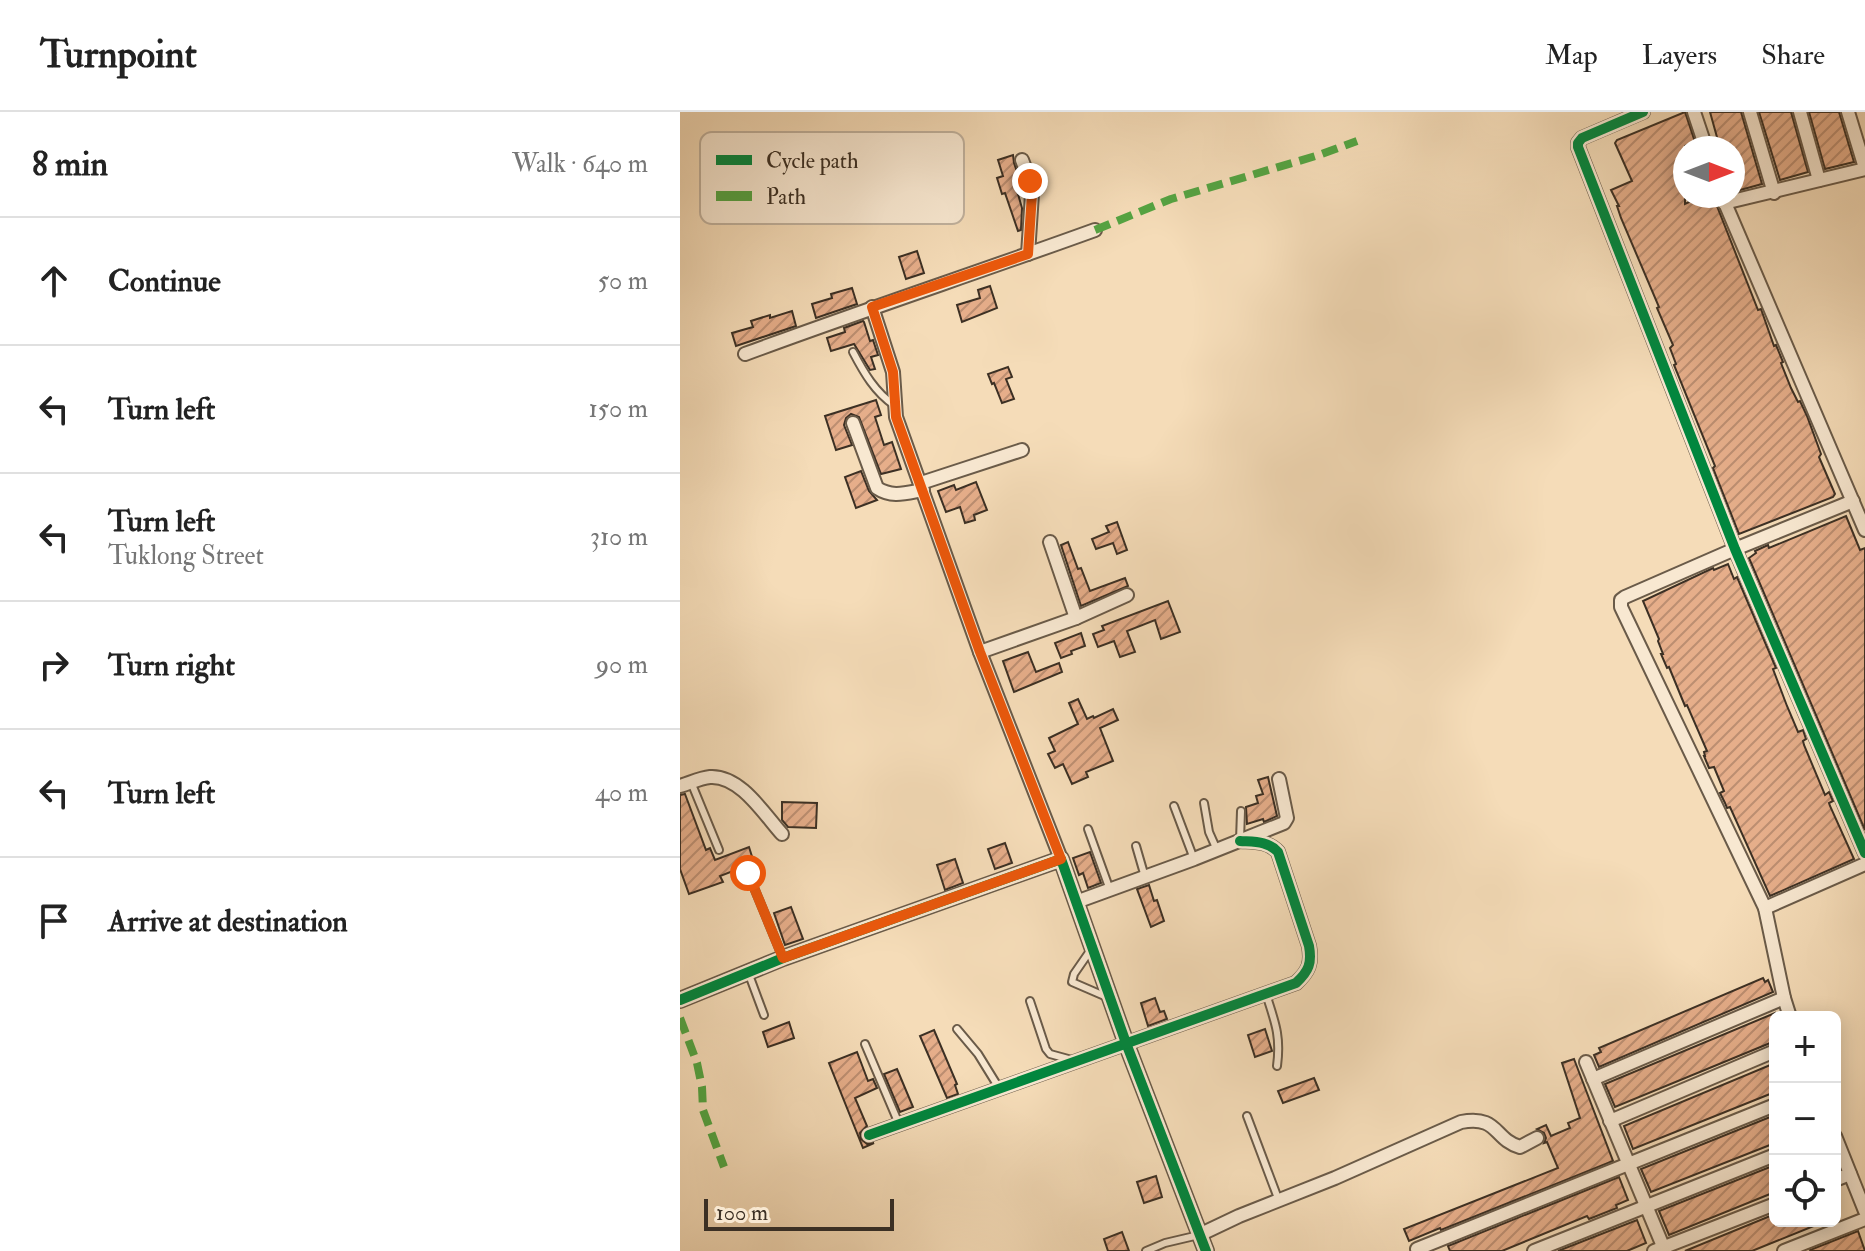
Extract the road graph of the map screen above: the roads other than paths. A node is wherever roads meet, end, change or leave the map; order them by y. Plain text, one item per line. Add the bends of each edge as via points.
1 (1643, 112) edge
2 (1694, 112) edge
3 (1750, 112) edge
4 (1800, 112) edge
5 (1848, 112) edge
6 (1702, 136) edge
7 (1022, 160) dead end
8 (1865, 168) edge
9 (1819, 180) junction
10 (1774, 193) junction
11 (1745, 197) edge
12 (1726, 208) edge
13 (1095, 230) dead end
14 (1028, 254) junction
15 (872, 307) junction
16 (853, 352) dead end
17 (745, 354) dead end
18 (895, 406) junction
19 (853, 423) dead end
20 (1022, 450) dead end
21 (922, 487) junction
22 (1853, 501) junction
23 (1865, 530) edge
24 (1050, 542) dead end
25 (1735, 549) junction
26 (1127, 595) dead end
27 (1076, 618) junction
28 (980, 652) junction
29 (1279, 779) dead end
30 (686, 784) edge
31 (1204, 803) dead end
32 (1174, 806) dead end
33 (1241, 811) dead end
34 (1088, 829) dead end
35 (782, 834) dead end
36 (1240, 841) junction
37 (1136, 846) dead end
38 (719, 850) dead end
39 (1217, 850) junction
40 (1865, 853) edge
41 (1061, 859) junction
42 (1194, 859) junction
43 (1865, 864) edge
44 (748, 873) dead end
45 (1145, 877) junction
46 (1110, 890) junction
47 (1076, 902) junction
48 (1765, 908) junction
49 (1092, 948) junction
50 (783, 958) junction
51 (748, 972) junction
52 (1266, 994) junction
53 (1110, 998) junction
54 (1784, 998) junction
55 (680, 1000) edge
56 (1030, 1001) dead end
57 (1788, 1011) edge
58 (764, 1015) dead end
59 (957, 1029) dead end
60 (1126, 1043) junction
61 (865, 1044) dead end
62 (1769, 1054) edge
63 (1076, 1061) junction
64 (1586, 1062) dead end
65 (1277, 1066) dead end
66 (1593, 1079) junction
67 (999, 1088) junction
68 (1769, 1107) edge
69 (1247, 1116) dead end
70 (1610, 1121) junction
71 (899, 1124) junction
72 (869, 1135) dead end
73 (1537, 1138) dead end
74 (1841, 1151) edge
75 (1769, 1157) edge
76 (1628, 1164) junction
77 (1850, 1174) junction
78 (1841, 1178) edge
79 (1279, 1201) junction
80 (1769, 1206) edge
81 (1646, 1207) junction
82 (1865, 1211) edge
83 (1865, 1219) edge
84 (1199, 1235) junction
85 (1436, 1246) edge
86 (1417, 1249) dead end
87 (1661, 1250) edge
88 (1146, 1251) edge
89 (1206, 1251) edge
90 (1534, 1251) edge
91 (1784, 1251) edge

1 - 25 street via 1582,138 1578,147
2 - 6 street
3 - 10 street
4 - 9 street
5 - 8 street
7 - 14 street via 1032,194
8 - 9 street
9 - 10 street
10 - 11 street
12 - 22 street
13 - 14 street
14 - 15 street
15 - 17 street
15 - 18 street via 893,372
16 - 18 lane via 880,395
18 - 21 street
19 - 21 street via 877,488 893,495
20 - 21 street
21 - 28 street
22 - 23 street
22 - 25 street
24 - 27 street
25 - 40 street
25 - 48 street via 1625,597 1621,607
26 - 27 street
27 - 28 street
28 - 41 street
29 - 36 street via 1287,818
30 - 35 street via 708,777 739,785
30 - 38 lane
31 - 39 lane
32 - 42 lane
33 - 36 lane
34 - 46 lane
36 - 39 street
36 - 52 street via 1266,843 1278,852 1309,946 1306,974
37 - 45 lane
39 - 42 street
41 - 47 street
41 - 50 street
42 - 45 street
43 - 48 street
44 - 50 lane
45 - 46 street
46 - 47 street
47 - 49 street
48 - 54 street
49 - 53 street
49 - 53 lane via 1072,982
50 - 51 street
51 - 55 street
51 - 58 lane
52 - 60 street
52 - 65 lane via 1279,1036
53 - 60 street
54 - 57 street
54 - 66 street
56 - 63 lane via 1046,1049
59 - 67 lane
60 - 63 street
60 - 84 street
61 - 71 lane
62 - 70 street
63 - 67 street
64 - 66 street
66 - 70 street
67 - 71 street
68 - 76 street
69 - 79 lane
70 - 76 street
71 - 72 street
73 - 79 street via 1520,1147 1482,1121 1461,1122
74 - 77 street
75 - 81 street
76 - 81 street
76 - 85 street
77 - 78 street
77 - 82 street
79 - 84 street
80 - 87 street
81 - 87 street
81 - 90 street
83 - 91 street
84 - 88 lane
84 - 89 street
85 - 86 street

